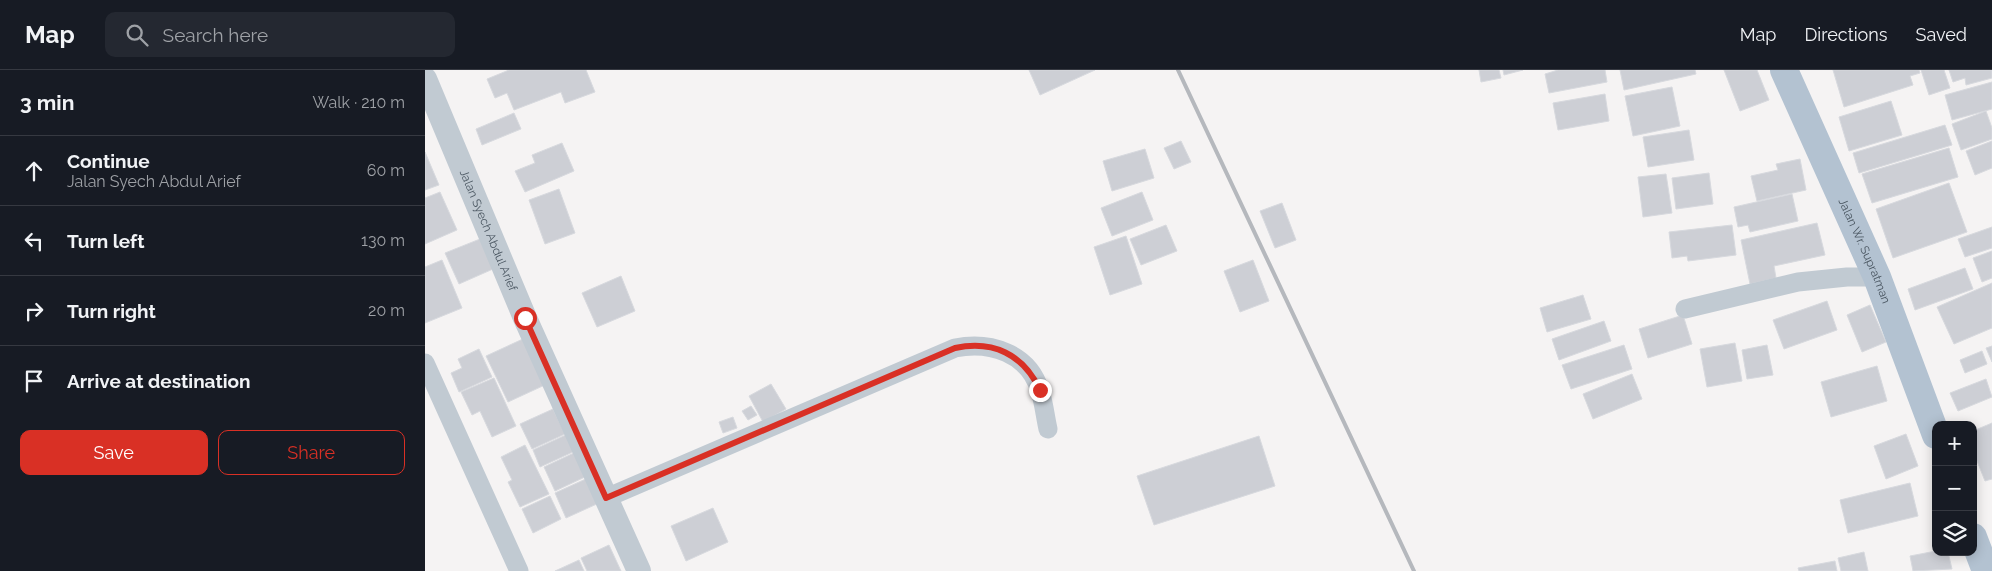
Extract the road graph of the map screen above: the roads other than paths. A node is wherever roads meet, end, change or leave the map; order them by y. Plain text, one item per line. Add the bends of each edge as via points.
1 (1784, 70) edge
2 (425, 79) edge
3 (1877, 277) junction
4 (1685, 309) dead end
5 (425, 363) edge
6 (1932, 424) edge
7 (1048, 429) dead end
8 (606, 498) junction
9 (1977, 547) edge
10 (519, 571) edge
11 (639, 571) edge
12 (1986, 571) edge

1 - 3 main road, Jalan Wr. Supratman
2 - 8 street, Jalan Syech Abdul Arief via 525,318
3 - 4 street via 1798,282
3 - 6 main road, Jalan Wr. Supratman
5 - 10 street
7 - 8 street via 1040,390 1020,360 989,346 971,345 955,348
8 - 11 street, Jalan Syech Abdul Arief
9 - 12 main road

